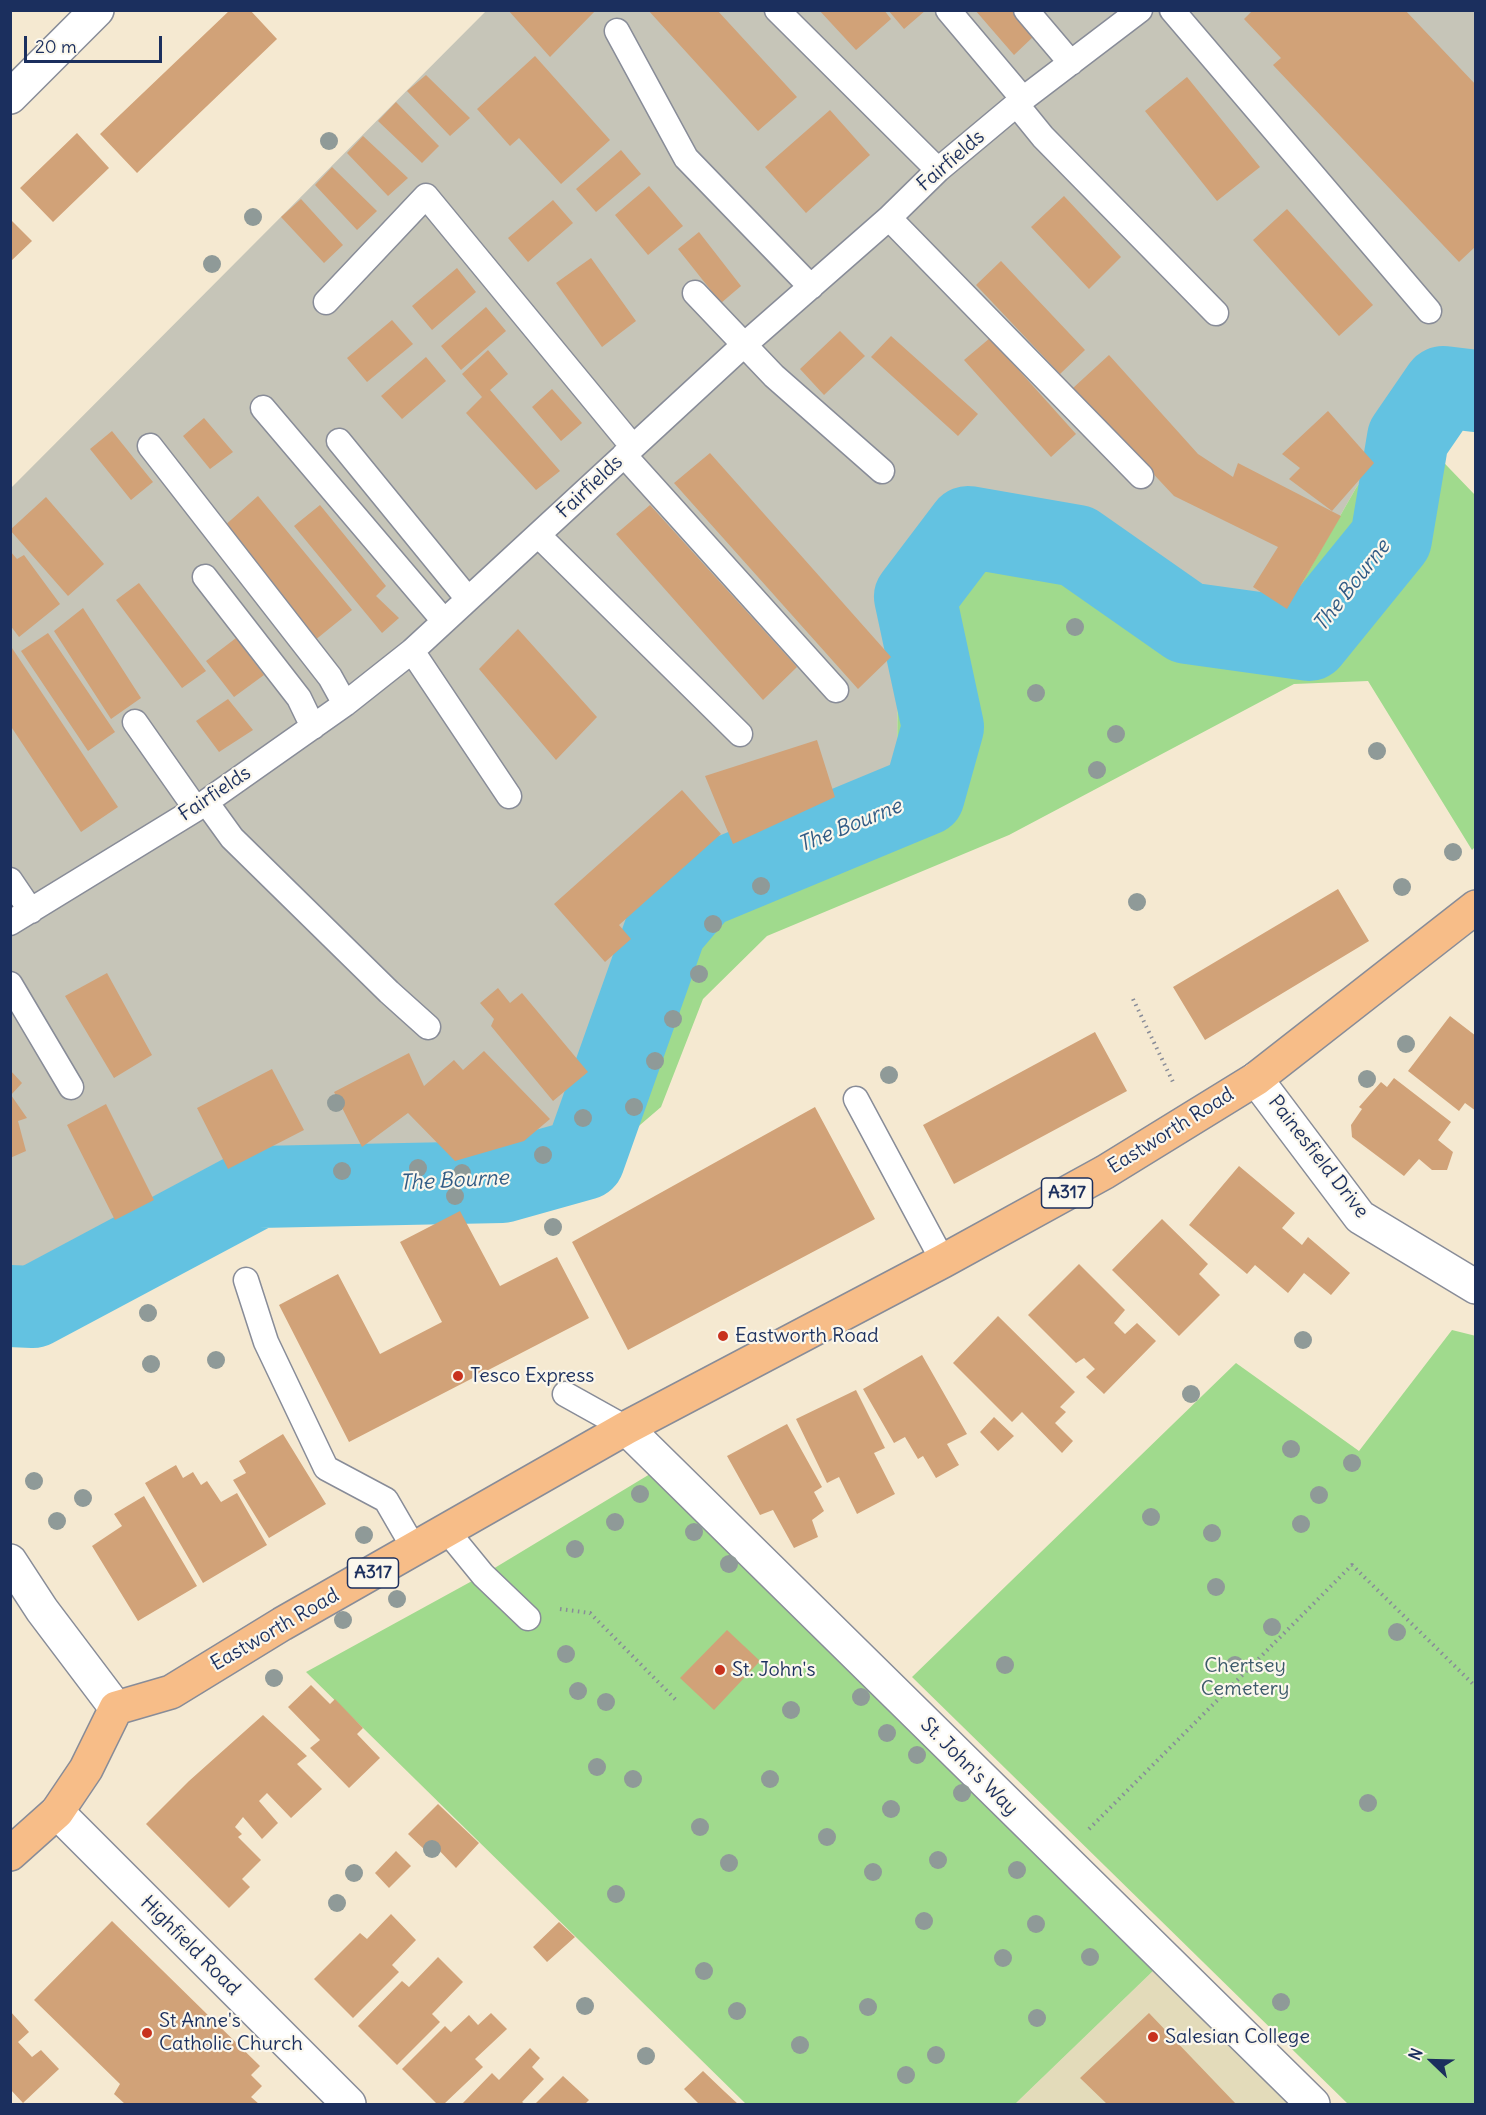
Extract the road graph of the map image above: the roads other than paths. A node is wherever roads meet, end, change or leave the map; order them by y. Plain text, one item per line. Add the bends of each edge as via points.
1 (97, 10) edge
2 (777, 10) edge
3 (948, 10) edge
4 (1026, 10) edge
5 (1172, 10) edge
6 (1135, 12) edge
7 (617, 32) dead end
8 (1071, 63) junction
9 (10, 97) edge
10 (1020, 102) junction
11 (938, 170) junction
12 (889, 218) junction
13 (811, 287) junction
14 (695, 293) dead end
15 (326, 302) dead end
16 (1429, 311) dead end
17 (1216, 313) dead end
18 (744, 345) junction
19 (263, 408) dead end
20 (339, 441) dead end
21 (150, 446) dead end
22 (629, 451) junction
23 (882, 471) dead end
24 (1141, 477) dead end
25 (538, 535) junction
26 (205, 577) dead end
27 (468, 599) junction
28 (444, 621) junction
29 (412, 651) junction
30 (836, 690) dead end
31 (345, 704) junction
32 (135, 722) dead end
33 (314, 727) junction
34 (740, 734) dead end
35 (509, 796) dead end
36 (201, 805) junction
37 (10, 880) edge
38 (1476, 907) edge
39 (21, 917) edge
40 (10, 984) edge
41 (428, 1027) dead end
42 (1256, 1079) junction
43 (71, 1087) dead end
44 (856, 1099) dead end
45 (943, 1261) junction
46 (246, 1280) dead end
47 (1476, 1287) edge
48 (565, 1394) dead end
49 (626, 1428) junction
50 (447, 1531) junction
51 (415, 1550) junction
52 (10, 1561) edge
53 (528, 1618) road end
54 (116, 1708) junction
55 (57, 1812) junction
56 (10, 1854) edge
57 (349, 2104) edge
58 (1313, 2104) edge

1 - 9 street
2 - 11 lane
3 - 10 lane
4 - 8 lane
5 - 16 lane
6 - 8 lane, Fairfields
7 - 13 lane via 686,158
8 - 10 lane, Fairfields
10 - 11 lane, Fairfields
10 - 17 lane via 1043,137
11 - 12 lane, Fairfields
12 - 13 lane, Fairfields
12 - 24 lane
13 - 18 lane, Fairfields
14 - 18 lane
15 - 22 lane via 426,196
18 - 22 lane, Fairfields
18 - 23 lane
19 - 28 lane
20 - 27 lane
21 - 31 lane via 330,677
22 - 25 lane, Fairfields
22 - 30 lane
25 - 27 lane, Fairfields
25 - 34 lane
26 - 33 lane via 299,698
27 - 28 lane, Fairfields
28 - 29 lane, Fairfields
29 - 31 lane, Fairfields
29 - 35 lane
31 - 33 lane, Fairfields
32 - 36 lane
33 - 36 lane, Fairfields
36 - 39 lane, Fairfields
36 - 41 lane
37 - 39 lane
38 - 42 main road, Eastworth Road / A317
40 - 43 lane
42 - 45 main road, Eastworth Road / A317 via 1105,1173
42 - 47 street, Painesfield Drive via 1360,1217
44 - 45 lane
45 - 49 main road, Eastworth Road / A317
46 - 51 lane via 266,1342 326,1468 387,1500
48 - 49 lane
49 - 50 main road, Eastworth Road / A317
49 - 58 street, St. John's Way
50 - 51 main road, Eastworth Road / A317
50 - 53 lane via 483,1575
51 - 54 main road, Eastworth Road / A317 via 171,1692
52 - 54 street
54 - 55 main road via 86,1769
55 - 56 main road
55 - 57 street, Highfield Road

